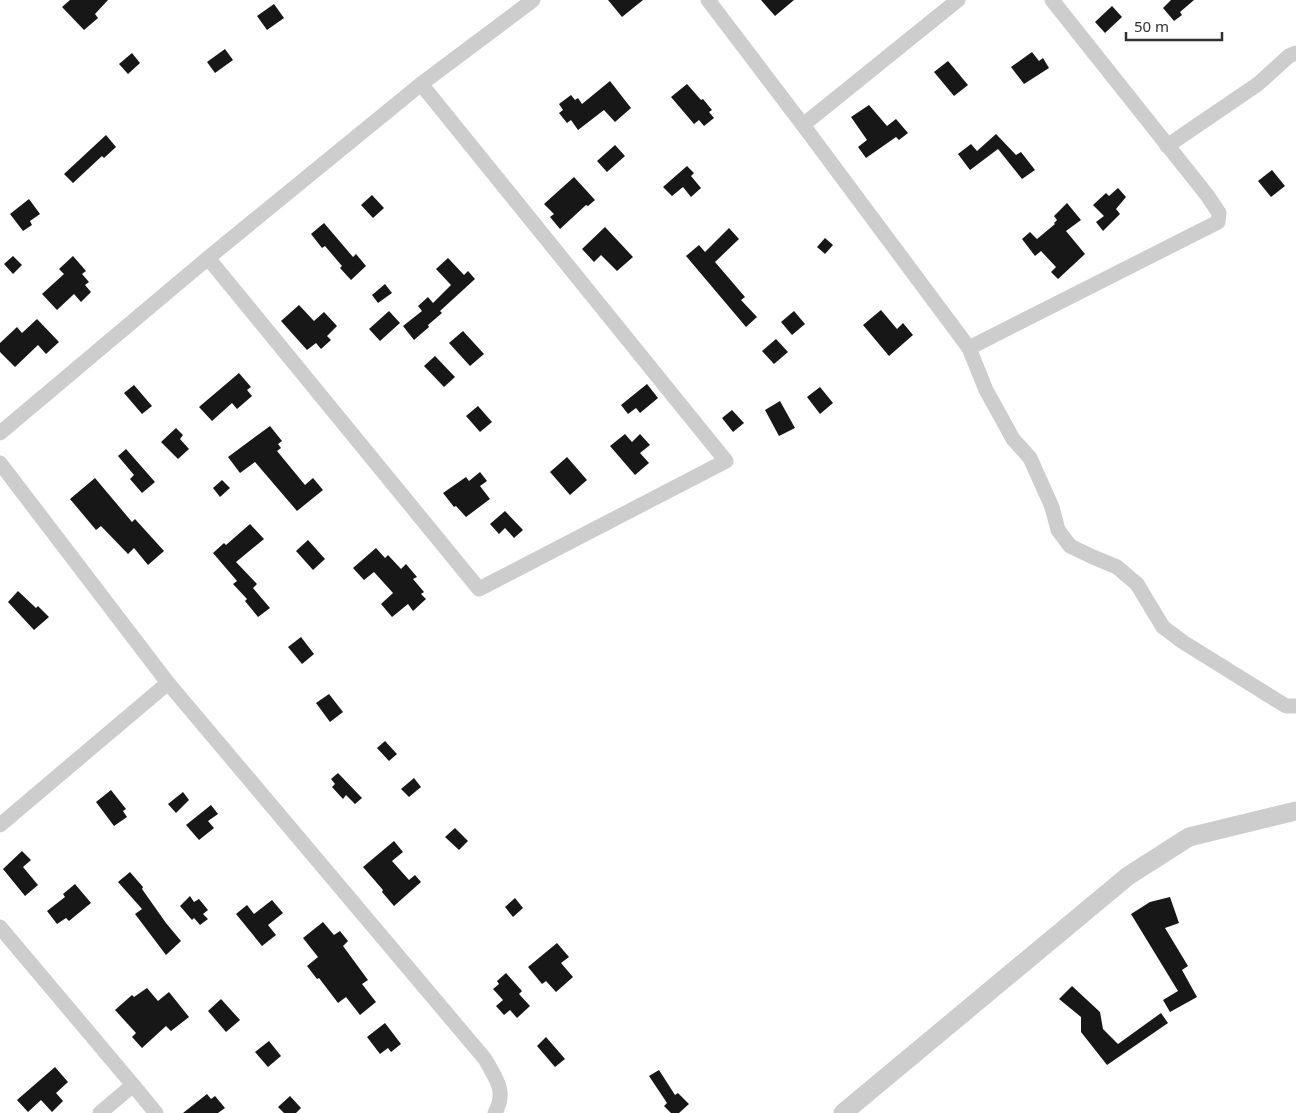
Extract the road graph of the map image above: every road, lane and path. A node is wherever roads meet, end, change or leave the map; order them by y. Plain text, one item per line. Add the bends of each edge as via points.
1 (708, 0) edge
2 (958, 0) edge
3 (1052, 0) edge
4 (524, 3) edge
5 (1296, 54) edge
6 (421, 84) junction
7 (803, 125) junction
8 (1167, 146) junction
9 (208, 258) junction
10 (968, 348) junction
11 (0, 433) edge
12 (0, 463) edge
13 (168, 682) junction
14 (1296, 706) edge
15 (1296, 811) edge
16 (0, 825) edge
17 (0, 927) edge
18 (133, 1085) junction
19 (100, 1113) edge
20 (156, 1113) edge
21 (495, 1113) edge
22 (843, 1113) edge

1 - 7 street
2 - 7 street
3 - 8 street
4 - 6 street
5 - 8 street
6 - 9 street
6 - 9 street via 726,461 479,589
7 - 10 street
8 - 10 street via 1208,195 1219,212 1218,222
9 - 11 street
10 - 14 street via 1013,439 1030,458 1052,507 1058,530 1070,546 1117,566 1138,584 1164,627 1183,642 1286,706
12 - 13 street
13 - 16 street
13 - 21 street via 485,1059 500,1086 500,1104
15 - 22 street via 1189,837 1128,876
17 - 18 street
18 - 19 street
18 - 20 street

